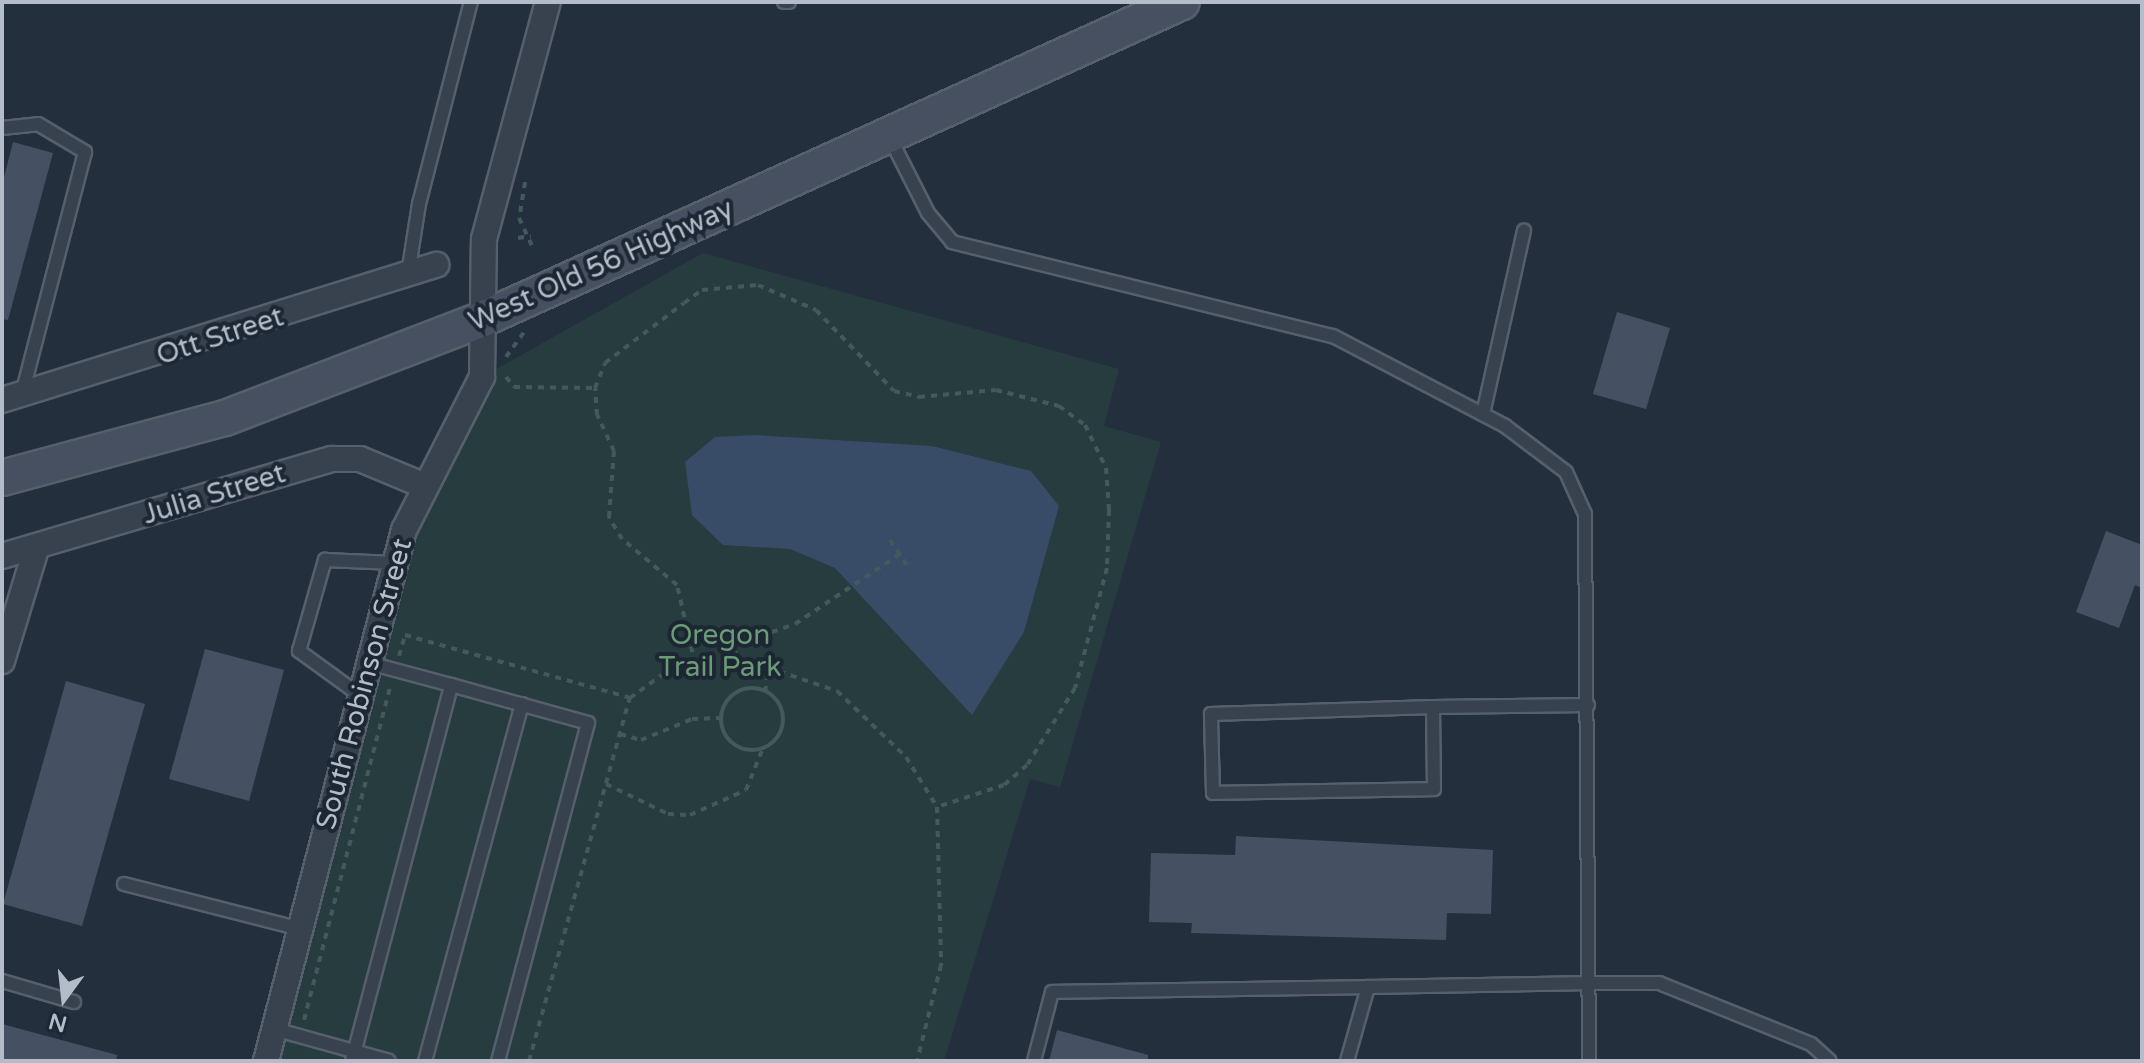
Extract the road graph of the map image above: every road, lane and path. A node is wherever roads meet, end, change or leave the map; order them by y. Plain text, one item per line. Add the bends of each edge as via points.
1 (471, 2) edge
2 (548, 2) edge
3 (1182, 2) edge
4 (2, 128) edge
5 (889, 136) junction
6 (525, 176) dead end
7 (1524, 231) dead end
8 (531, 236) junction
9 (518, 238) dead end
10 (533, 248) dead end
11 (436, 265) dead end
12 (408, 274) junction
13 (485, 318) junction
14 (524, 331) dead end
15 (595, 388) junction
16 (12, 397) edge
17 (1483, 414) junction
18 (2, 478) edge
19 (425, 486) junction
20 (890, 540) dead end
21 (36, 549) junction
22 (900, 554) junction
23 (2, 556) edge
24 (395, 563) junction
25 (908, 567) dead end
26 (734, 656) junction
27 (2, 661) edge
28 (369, 663) junction
29 (770, 663) junction
30 (695, 664) junction
31 (395, 670) junction
32 (451, 685) junction
33 (765, 692) junction
34 (361, 696) junction
35 (630, 698) junction
36 (522, 704) junction
37 (1588, 705) junction
38 (1433, 707) junction
39 (721, 718) junction
40 (620, 733) junction
41 (763, 748) junction
42 (606, 784) junction
43 (937, 807) junction
44 (124, 884) dead end
45 (300, 929) junction
46 (2, 981) edge
47 (1592, 983) junction
48 (1368, 987) junction
49 (74, 1002) dead end
50 (274, 1029) junction
51 (299, 1037) junction
52 (354, 1056) edge
53 (266, 1061) edge
54 (389, 1061) edge
55 (425, 1061) edge
56 (498, 1061) edge
57 (529, 1061) edge
58 (917, 1061) edge
59 (1034, 1061) edge
60 (1347, 1061) edge
61 (1589, 1061) edge
62 (1830, 1061) edge

1 - 12 lane via 419,204
2 - 13 street, South Robinson Street via 484,239
3 - 5 main road, West Old 56 Highway
4 - 16 lane via 38,124 85,152
5 - 13 main road, West Old 56 Highway
5 - 17 lane via 939,232 966,248 1333,336
6 - 8 path via 519,218
7 - 17 lane
8 - 9 path
8 - 10 path
11 - 12 street, Ott Street
12 - 16 street, Ott Street
13 - 18 main road, West Old 56 Highway via 225,418
13 - 19 street, South Robinson Street via 475,397
14 - 15 path via 506,355 506,380 514,387
15 - 30 path via 597,415 614,451 609,517 622,539 677,585
15 - 43 path via 605,363 702,290 758,285 816,310 894,391 1035,395 1085,425 1106,468 1107,568 1075,688 1027,765 1004,785
17 - 37 lane via 1543,451 1580,493
19 - 21 street, Julia Street via 360,459 332,459
19 - 24 street, South Robinson Street
20 - 22 path
21 - 23 street, Julia Street
21 - 27 street
22 - 25 path
22 - 26 path via 795,624 738,644
24 - 28 street, South Robinson Street
24 - 34 lane via 325,560 299,651
26 - 29 path
26 - 30 path
28 - 31 lane
28 - 34 street, South Robinson Street
29 - 33 path
29 - 43 path via 837,691 861,711 906,757
30 - 35 path via 639,686
31 - 32 lane
31 - 35 path via 405,635
31 - 51 path
32 - 36 lane
32 - 52 lane
33 - 39 path via 736,693
33 - 41 path via 783,718
34 - 45 street, South Robinson Street
35 - 40 path
36 - 55 lane
36 - 56 lane via 588,723
37 - 38 lane
37 - 47 lane
38 - 38 lane via 1211,714 1213,793 1434,789
39 - 40 path via 692,719 641,740
39 - 41 path via 736,746
40 - 42 path
41 - 42 path via 746,790 690,815 668,814
42 - 57 path
43 - 58 path via 941,965
44 - 45 lane
45 - 50 street, South Robinson Street
46 - 49 lane
47 - 48 lane
47 - 61 lane
47 - 62 lane via 1659,983 1811,1044
48 - 59 lane via 1052,992
48 - 60 lane
50 - 51 lane
50 - 53 street, South Robinson Street
51 - 52 lane
52 - 54 lane

